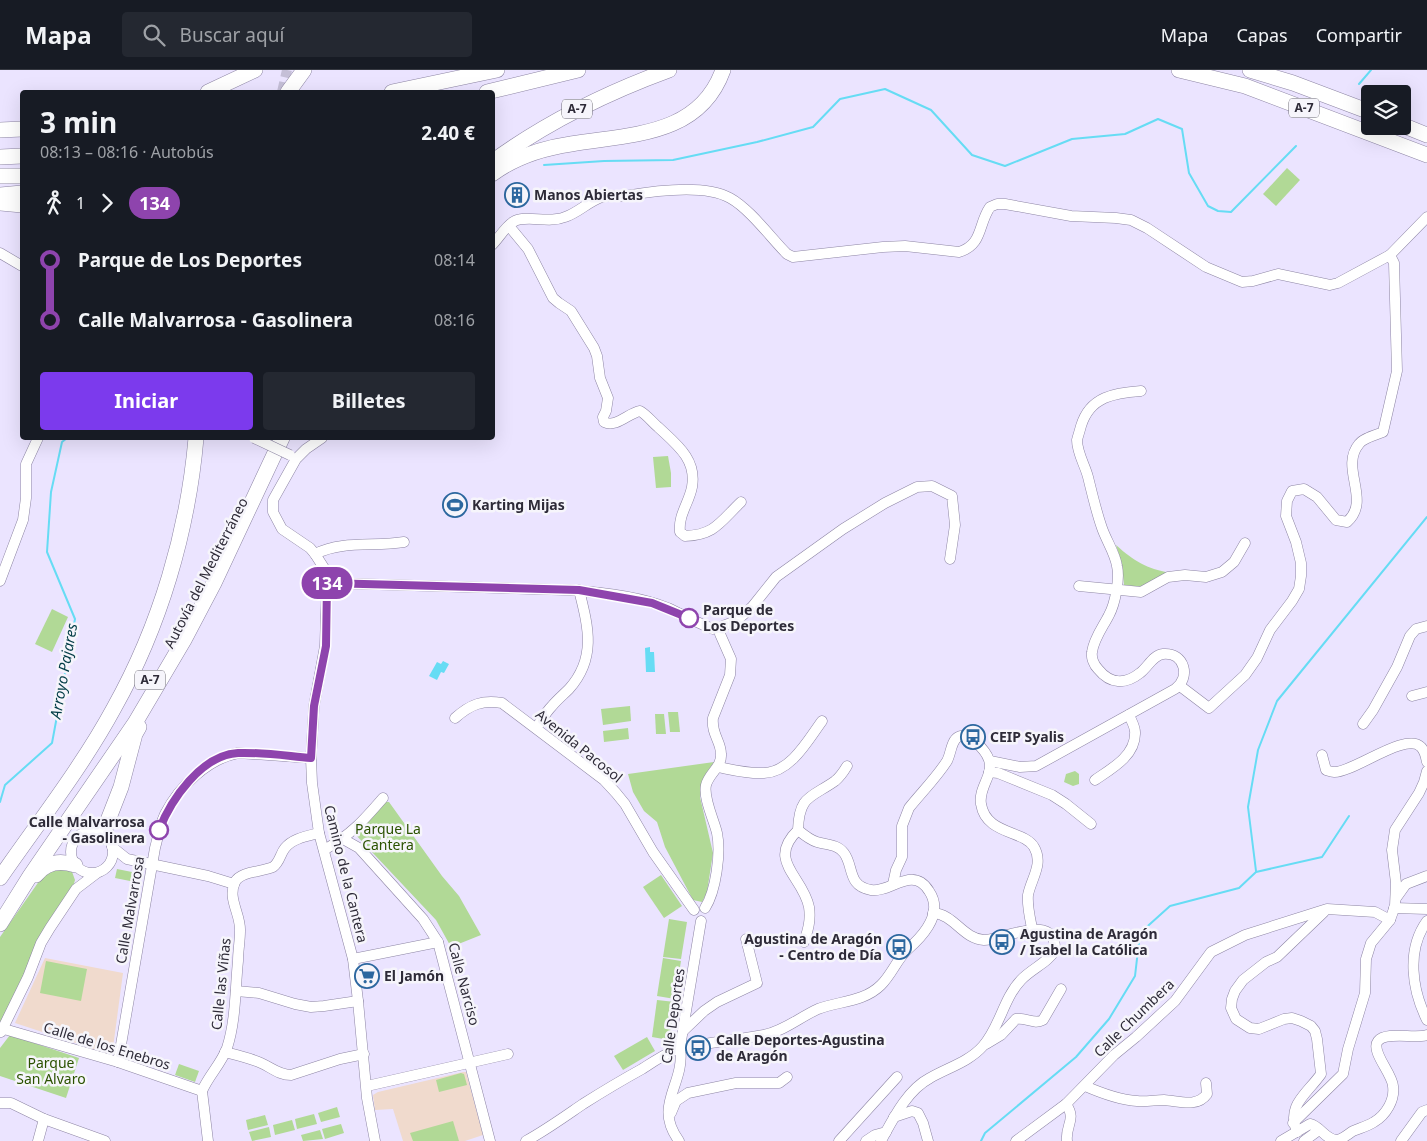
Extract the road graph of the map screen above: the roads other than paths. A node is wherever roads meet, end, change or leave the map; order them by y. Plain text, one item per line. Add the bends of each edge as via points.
1 (255, 70) edge
2 (452, 70) edge
3 (497, 70) edge
4 (578, 70) edge
5 (669, 70) edge
6 (723, 70) edge
7 (1179, 70) edge
8 (1250, 70) edge
9 (302, 72) edge
10 (408, 89) junction
11 (212, 90) edge
12 (289, 90) edge
13 (403, 90) edge
14 (495, 90) edge
15 (1361, 109) edge
16 (20, 129) edge
17 (1411, 129) edge
18 (0, 130) edge
19 (1427, 135) edge
20 (1427, 155) edge
21 (0, 156) edge
22 (20, 156) edge
23 (495, 160) edge
24 (495, 172) edge
25 (0, 176) edge
26 (20, 176) edge
27 (20, 193) edge
28 (0, 194) edge
29 (0, 203) edge
30 (20, 205) edge
31 (1427, 217) edge
32 (509, 226) junction
33 (495, 242) edge
34 (0, 253) edge
35 (1390, 256) junction
36 (20, 265) edge
37 (1141, 391) dead end
38 (37, 440) edge
39 (189, 440) edge
40 (196, 440) edge
41 (258, 440) edge
42 (271, 440) edge
43 (281, 440) edge
44 (319, 440) edge
45 (293, 457) junction
46 (190, 482) junction
47 (740, 502) dead end
48 (404, 542) dead end
49 (1245, 543) dead end
50 (316, 554) junction
51 (950, 559) dead end
52 (0, 581) edge
53 (327, 583) junction
54 (1079, 586) dead end
55 (579, 590) junction
56 (1116, 590) junction
57 (1427, 626) edge
58 (719, 630) junction
59 (1182, 683) junction
60 (1427, 692) edge
61 (153, 693) junction
62 (1412, 696) dead end
63 (1129, 715) junction
64 (455, 718) dead end
65 (822, 720) dead end
66 (1363, 724) dead end
67 (536, 728) junction
68 (1322, 756) dead end
69 (311, 758) junction
70 (1427, 762) edge
71 (847, 766) dead end
72 (989, 766) junction
73 (718, 767) junction
74 (1427, 771) edge
75 (1095, 780) dead end
76 (383, 798) dead end
77 (1091, 824) dead end
78 (798, 830) junction
79 (320, 833) junction
80 (344, 839) junction
81 (109, 842) junction
82 (324, 850) junction
83 (127, 859) junction
84 (152, 864) junction
85 (76, 866) junction
86 (108, 866) junction
87 (97, 873) junction
88 (1427, 876) edge
89 (0, 878) edge
90 (234, 884) junction
91 (893, 884) junction
92 (76, 889) junction
93 (1395, 903) junction
94 (6, 906) edge
95 (1427, 908) edge
96 (700, 909) junction
97 (1327, 909) junction
98 (933, 913) junction
99 (1390, 920) junction
100 (1427, 921) edge
101 (0, 924) edge
102 (1032, 928) junction
103 (746, 939) dead end
104 (438, 942) junction
105 (804, 942) dead end
106 (353, 959) junction
107 (1061, 989) dead end
108 (236, 990) junction
109 (358, 1002) junction
110 (1427, 1020) edge
111 (684, 1030) junction
112 (2, 1031) edge
113 (997, 1032) junction
114 (1427, 1035) edge
115 (680, 1047) junction
116 (225, 1052) junction
117 (364, 1054) junction
118 (508, 1054) dead end
119 (118, 1062) junction
120 (470, 1062) junction
121 (787, 1077) dead end
122 (897, 1077) dead end
123 (1206, 1083) dead end
124 (367, 1086) junction
125 (1085, 1086) junction
126 (204, 1087) junction
127 (0, 1104) edge
128 (1066, 1104) junction
129 (1427, 1110) edge
130 (894, 1118) junction
131 (44, 1119) junction
132 (669, 1122) junction
133 (1295, 1128) junction
134 (1322, 1135) edge
135 (883, 1136) edge
136 (91, 1139) edge
137 (38, 1141) edge
138 (105, 1141) edge
139 (208, 1141) edge
140 (375, 1141) edge
141 (490, 1141) edge
142 (526, 1141) edge
143 (679, 1141) edge
144 (839, 1141) edge
145 (866, 1141) edge
146 (928, 1141) edge
147 (1016, 1141) edge
148 (1067, 1141) edge
149 (1280, 1141) edge
150 (1304, 1141) edge
151 (1401, 1141) edge

1 - 11 highway
2 - 10 highway via 419,81
3 - 10 highway
4 - 14 highway
5 - 23 highway, A-7 via 562,117
6 - 24 highway via 713,92 703,104 679,121 642,134 548,149 515,160
7 - 20 highway, A-7 via 1246,86
8 - 15 highway, A-7
9 - 12 highway
10 - 13 highway
16 - 18 highway
17 - 19 highway
21 - 22 highway
25 - 26 highway
27 - 28 highway
29 - 30 highway
31 - 35 street
32 - 33 street
32 - 35 street via 526,218 553,221 567,217 604,197 704,191 729,197 738,203 793,257 890,246 959,252 973,244 990,207 997,204 1071,216 1131,220 1206,267 1242,282 1278,274 1330,285
32 - 47 street via 528,250 554,298 571,311 594,348 608,398 604,422 614,423 640,412 688,458 692,488 681,515 680,532 684,536 707,533
34 - 36 street
35 - 59 street via 1394,263 1397,372 1383,432 1359,443 1352,457 1357,504 1354,515 1347,522 1336,520 1317,497 1304,489 1292,491 1287,501 1286,516 1301,563 1299,589 1270,630 1258,658 1245,675 1211,706
37 - 56 street via 1106,396 1093,405 1084,418 1077,440 1101,526 1118,567
38 - 52 street via 26,464 23,520
39 - 46 highway
40 - 46 highway, Autovía del Mediterráneo / A-7
41 - 45 street, bridge
42 - 94 highway, Autovía del Mediterráneo / A-7 via 169,648
43 - 61 highway via 214,583
44 - 45 street
45 - 50 street via 273,500 273,512 282,528
46 - 89 highway, Autovía del Mediterráneo / A-7 via 173,564 143,650 96,738
48 - 50 street via 338,546
49 - 56 street via 1234,562 1222,572 1206,577 1168,577 1141,592
50 - 53 street, Camino de la Cantera via 324,568
51 - 58 street via 955,525 952,496 932,486 917,487 884,503 808,552 776,577 752,607
53 - 55 street
53 - 69 street, Camino de la Cantera via 326,646 314,706
54 - 56 street
55 - 58 street via 652,603
55 - 67 street via 588,636 584,661 574,682
56 - 59 street via 1110,613 1093,644 1091,655 1096,667 1105,678 1127,680 1140,673 1158,655 1165,654 1182,661 1185,672
57 - 66 street via 1416,629 1410,636 1397,667
58 - 73 street via 731,659 730,675 712,724 722,752
59 - 63 street
60 - 62 street
61 - 81 highway via 149,709 135,734 121,787 105,828
61 - 94 highway via 115,753
63 - 72 street via 1036,766
63 - 75 street via 1136,732 1128,754
64 - 67 street, Avenida Pacosol via 466,709 486,701 502,703
65 - 73 street via 795,757 781,768 766,773
67 - 96 street, Avenida Pacosol via 604,780 616,793 653,852
68 - 70 street via 1326,770 1334,772 1390,749 1416,743 1425,753
69 - 79 street, Camino de la Cantera
69 - 84 street, Calle Malvarrosa via 238,753 217,759 191,779 166,813
71 - 78 street via 837,780 804,802 798,813
72 - 77 street via 998,773 1052,795
72 - 91 street via 983,748 972,740 963,736 954,741 947,761 905,816 902,857
72 - 102 street via 980,797 983,812 998,827 1030,842 1037,853 1038,868 1028,902
73 - 96 street via 706,785 706,794 717,834 718,854 711,891
74 - 93 street via 1419,793 1399,822 1392,840
76 - 80 street
78 - 91 street via 807,838 836,846 844,852 854,880 861,886 880,890
78 - 105 street via 788,840 784,852 787,866 809,905 810,920
79 - 82 street, Camino de la Cantera
79 - 90 street via 293,841 271,868 245,875
80 - 82 street
80 - 104 street, Calle Narciso via 359,848 423,919
81 - 83 street
81 - 85 street via 93,831 79,836 71,852
81 - 86 street via 113,857
82 - 106 street, Camino de la Cantera
83 - 84 street
83 - 86 street
84 - 90 street
84 - 119 street, Calle Malvarrosa
85 - 87 street via 86,872
85 - 92 street
85 - 94 highway via 67,862 47,864
86 - 87 street
87 - 92 street
88 - 93 street via 1409,881
90 - 108 street, Calle las Viñas via 232,893 240,922
91 - 98 street via 902,880 922,883 933,898
92 - 112 street via 41,943
93 - 95 street
93 - 99 street
94 - 101 highway
96 - 111 street, Calle Deportes via 708,914 701,921
97 - 99 street, Calle Chumbera via 1375,912
97 - 125 street, Calle Chumbera via 1245,936 1211,952 1175,1001 1114,1055
97 - 133 street via 1277,957 1243,980 1232,999 1231,1008 1236,1019 1250,1028 1259,1029 1292,1018 1315,1031 1321,1074 1295,1108
98 - 102 street via 946,916 964,931 983,940
98 - 115 street via 927,931 899,958 881,984 861,998 820,1008 786,1028 767,1034
99 - 133 street via 1371,943 1366,959 1364,993 1343,1074
100 - 110 street via 1418,940 1413,973
102 - 113 street via 1049,934 1055,941 1055,950 1029,971 1011,992
103 - 111 street via 757,983 716,1002
104 - 106 street
104 - 120 street, Calle Narciso
106 - 109 street, Camino de la Cantera
107 - 113 street via 1043,1020 1036,1022 1019,1018
108 - 109 street via 260,992 311,1006
108 - 116 street, Calle las Viñas
109 - 117 street, Camino de la Cantera
111 - 115 street, Calle Deportes
112 - 119 street, Calle de los Enebros
113 - 130 street via 963,1061 928,1078
114 - 134 street via 1394,1036 1377,1042 1378,1056 1392,1077 1394,1089 1387,1109 1374,1122 1339,1140
115 - 132 street, Calle Deportes via 682,1065 670,1099
115 - 142 street
116 - 117 street via 263,1064 283,1075
116 - 126 street, Calle las Viñas
117 - 124 street, Camino de la Cantera
118 - 120 street
119 - 126 street, Calle de los Enebros
120 - 124 street
120 - 141 street, Calle Narciso
121 - 132 street via 779,1083 736,1083 688,1093 676,1102
122 - 144 street
123 - 125 street via 1204,1099 1179,1103 1128,1100
124 - 140 street, Camino de la Cantera
125 - 128 street, Calle Chumbera
126 - 139 street
127 - 131 street via 11,1103
128 - 147 street, Calle Chumbera
128 - 148 street via 1072,1117
129 - 151 street via 1422,1112
130 - 135 street
130 - 146 street via 912,1111 918,1113
131 - 136 street
131 - 137 street
132 - 143 street
133 - 134 street via 1314,1125
133 - 149 street
134 - 150 street
135 - 145 street via 875,1135
136 - 138 street

